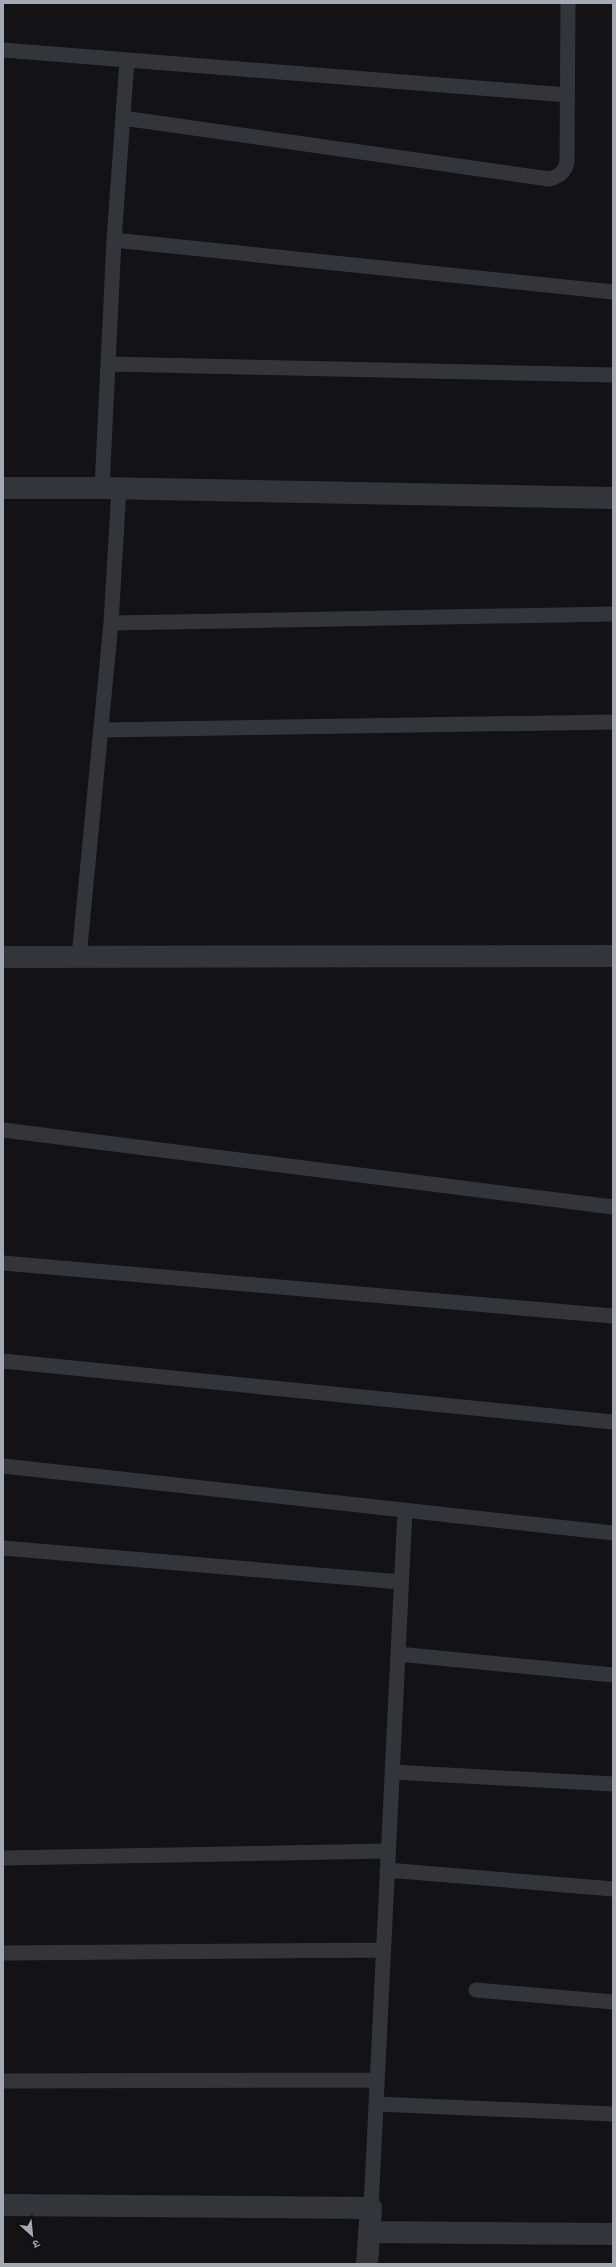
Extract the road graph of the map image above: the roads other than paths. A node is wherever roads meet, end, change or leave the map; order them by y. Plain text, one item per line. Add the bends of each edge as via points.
1 (568, 3) edge
2 (3, 50) edge
3 (127, 60) junction
4 (567, 95) junction
5 (123, 118) junction
6 (114, 240) junction
7 (613, 292) edge
8 (109, 364) junction
9 (613, 375) edge
10 (3, 488) edge
11 (110, 488) junction
12 (613, 498) edge
13 (613, 614) edge
14 (111, 623) junction
15 (613, 722) edge
16 (101, 730) junction
17 (613, 956) edge
18 (3, 957) edge
19 (79, 957) junction
20 (3, 1130) edge
21 (613, 1207) edge
22 (3, 1263) edge
23 (613, 1316) edge
24 (3, 1361) edge
25 (613, 1422) edge
26 (3, 1466) edge
27 (405, 1510) junction
28 (613, 1533) edge
29 (3, 1548) edge
30 (401, 1582) junction
31 (398, 1654) junction
32 (613, 1675) edge
33 (392, 1772) junction
34 (613, 1784) edge
35 (388, 1851) junction
36 (3, 1858) edge
37 (387, 1870) junction
38 (613, 1889) edge
39 (383, 1950) junction
40 (3, 1953) edge
41 (476, 1990) dead end
42 (613, 2002) edge
43 (376, 2080) junction
44 (3, 2081) edge
45 (376, 2104) junction
46 (613, 2114) edge
47 (3, 2205) edge
48 (371, 2208) junction
49 (369, 2232) junction
50 (613, 2234) edge
51 (367, 2264) edge

1 - 4 lane
2 - 3 lane
3 - 4 lane
3 - 5 lane
4 - 5 lane via 566,170 559,176 549,179
5 - 6 lane
6 - 7 lane
6 - 8 lane
8 - 9 lane
8 - 11 lane
10 - 11 street
11 - 12 street
11 - 14 lane
13 - 14 lane
14 - 16 lane
15 - 16 lane
16 - 19 lane
17 - 19 street
18 - 19 street
20 - 21 lane
22 - 23 lane
24 - 25 lane
26 - 27 lane
27 - 28 lane
27 - 30 lane
29 - 30 lane
30 - 31 lane
31 - 32 lane
31 - 33 lane
33 - 34 lane
33 - 35 lane
35 - 36 lane
35 - 37 lane
37 - 38 lane
37 - 39 lane
39 - 40 lane
39 - 43 lane
41 - 42 lane
43 - 44 lane
43 - 45 lane
45 - 46 lane
45 - 48 lane
47 - 48 street
48 - 49 street
49 - 50 street
49 - 51 street

